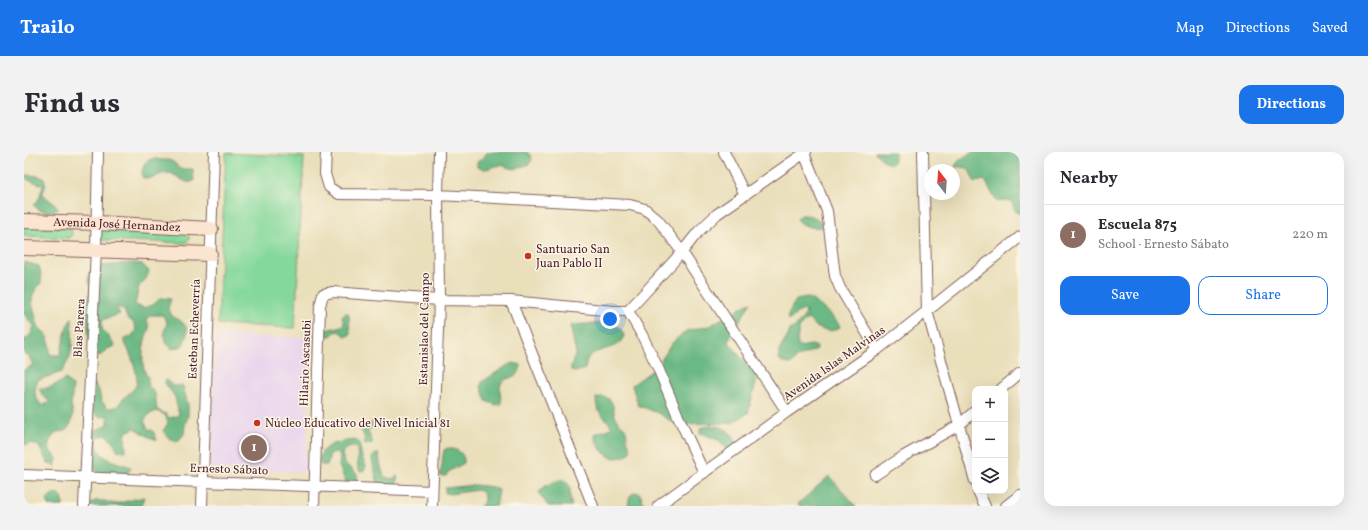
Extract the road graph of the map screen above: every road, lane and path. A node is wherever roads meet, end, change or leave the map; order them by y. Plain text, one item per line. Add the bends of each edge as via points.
1 (98, 152) edge
2 (214, 152) edge
3 (326, 152) edge
4 (439, 152) edge
5 (724, 152) edge
6 (923, 152) edge
7 (805, 153) edge
8 (438, 195) junction
9 (746, 195) junction
10 (24, 221) edge
11 (97, 223) junction
12 (210, 229) junction
13 (1020, 237) edge
14 (24, 248) edge
15 (96, 249) junction
16 (682, 252) junction
17 (210, 254) junction
18 (439, 300) junction
19 (511, 301) junction
20 (628, 311) junction
21 (928, 311) junction
22 (877, 350) junction
23 (1020, 373) edge
24 (1005, 386) edge
25 (787, 412) junction
26 (972, 414) edge
27 (959, 425) junction
28 (972, 470) edge
29 (704, 473) junction
30 (24, 475) edge
31 (875, 475) dead end
32 (85, 477) junction
33 (202, 482) junction
34 (314, 486) junction
35 (432, 491) junction
36 (979, 494) edge
37 (1020, 495) edge
38 (84, 506) edge
39 (202, 506) edge
40 (314, 506) edge
41 (432, 506) edge
42 (593, 506) edge
43 (658, 506) edge
44 (985, 506) edge
45 (1006, 506) edge

1 - 11 street, Blas Parera
2 - 12 street, Esteban Echeverría
3 - 8 street via 325,174 329,187 339,194
4 - 8 street, Estanislao del Campo
5 - 9 street
6 - 21 street
7 - 9 street
7 - 22 street via 827,211 835,276
8 - 16 street via 630,205 645,209 658,220
8 - 18 street, Estanislao del Campo
9 - 16 street via 717,214
10 - 11 street, Avenida José Hernandez
11 - 12 street, Avenida José Hernandez
11 - 15 street, Blas Parera
12 - 17 street, Esteban Echeverría
13 - 21 street, Avenida Islas Malvinas
14 - 15 street, Avenida José Hernandez
15 - 17 street, Avenida José Hernandez
15 - 32 street, Blas Parera
16 - 20 street
16 - 25 street
17 - 33 street, Esteban Echeverría
18 - 19 street
18 - 34 street, Hilario Ascasubi via 333,292 323,294 320,306
18 - 35 street, Estanislao del Campo
19 - 20 street
19 - 42 street
20 - 29 street via 658,368
21 - 22 street, Avenida Islas Malvinas
21 - 27 street
22 - 25 street, Avenida Islas Malvinas
23 - 24 street
25 - 29 street, Avenida Islas Malvinas
26 - 27 street
27 - 28 street
27 - 31 street
29 - 43 street, Avenida Islas Malvinas
30 - 32 street, Ernesto Sábato
32 - 33 street, Ernesto Sábato
32 - 38 street, Blas Parera
33 - 34 street, Ernesto Sábato
33 - 39 street, Esteban Echeverría
34 - 35 street, Ernesto Sábato
34 - 40 street, Hilario Ascasubi
35 - 41 street, Estanislao del Campo
36 - 44 street
37 - 45 street

